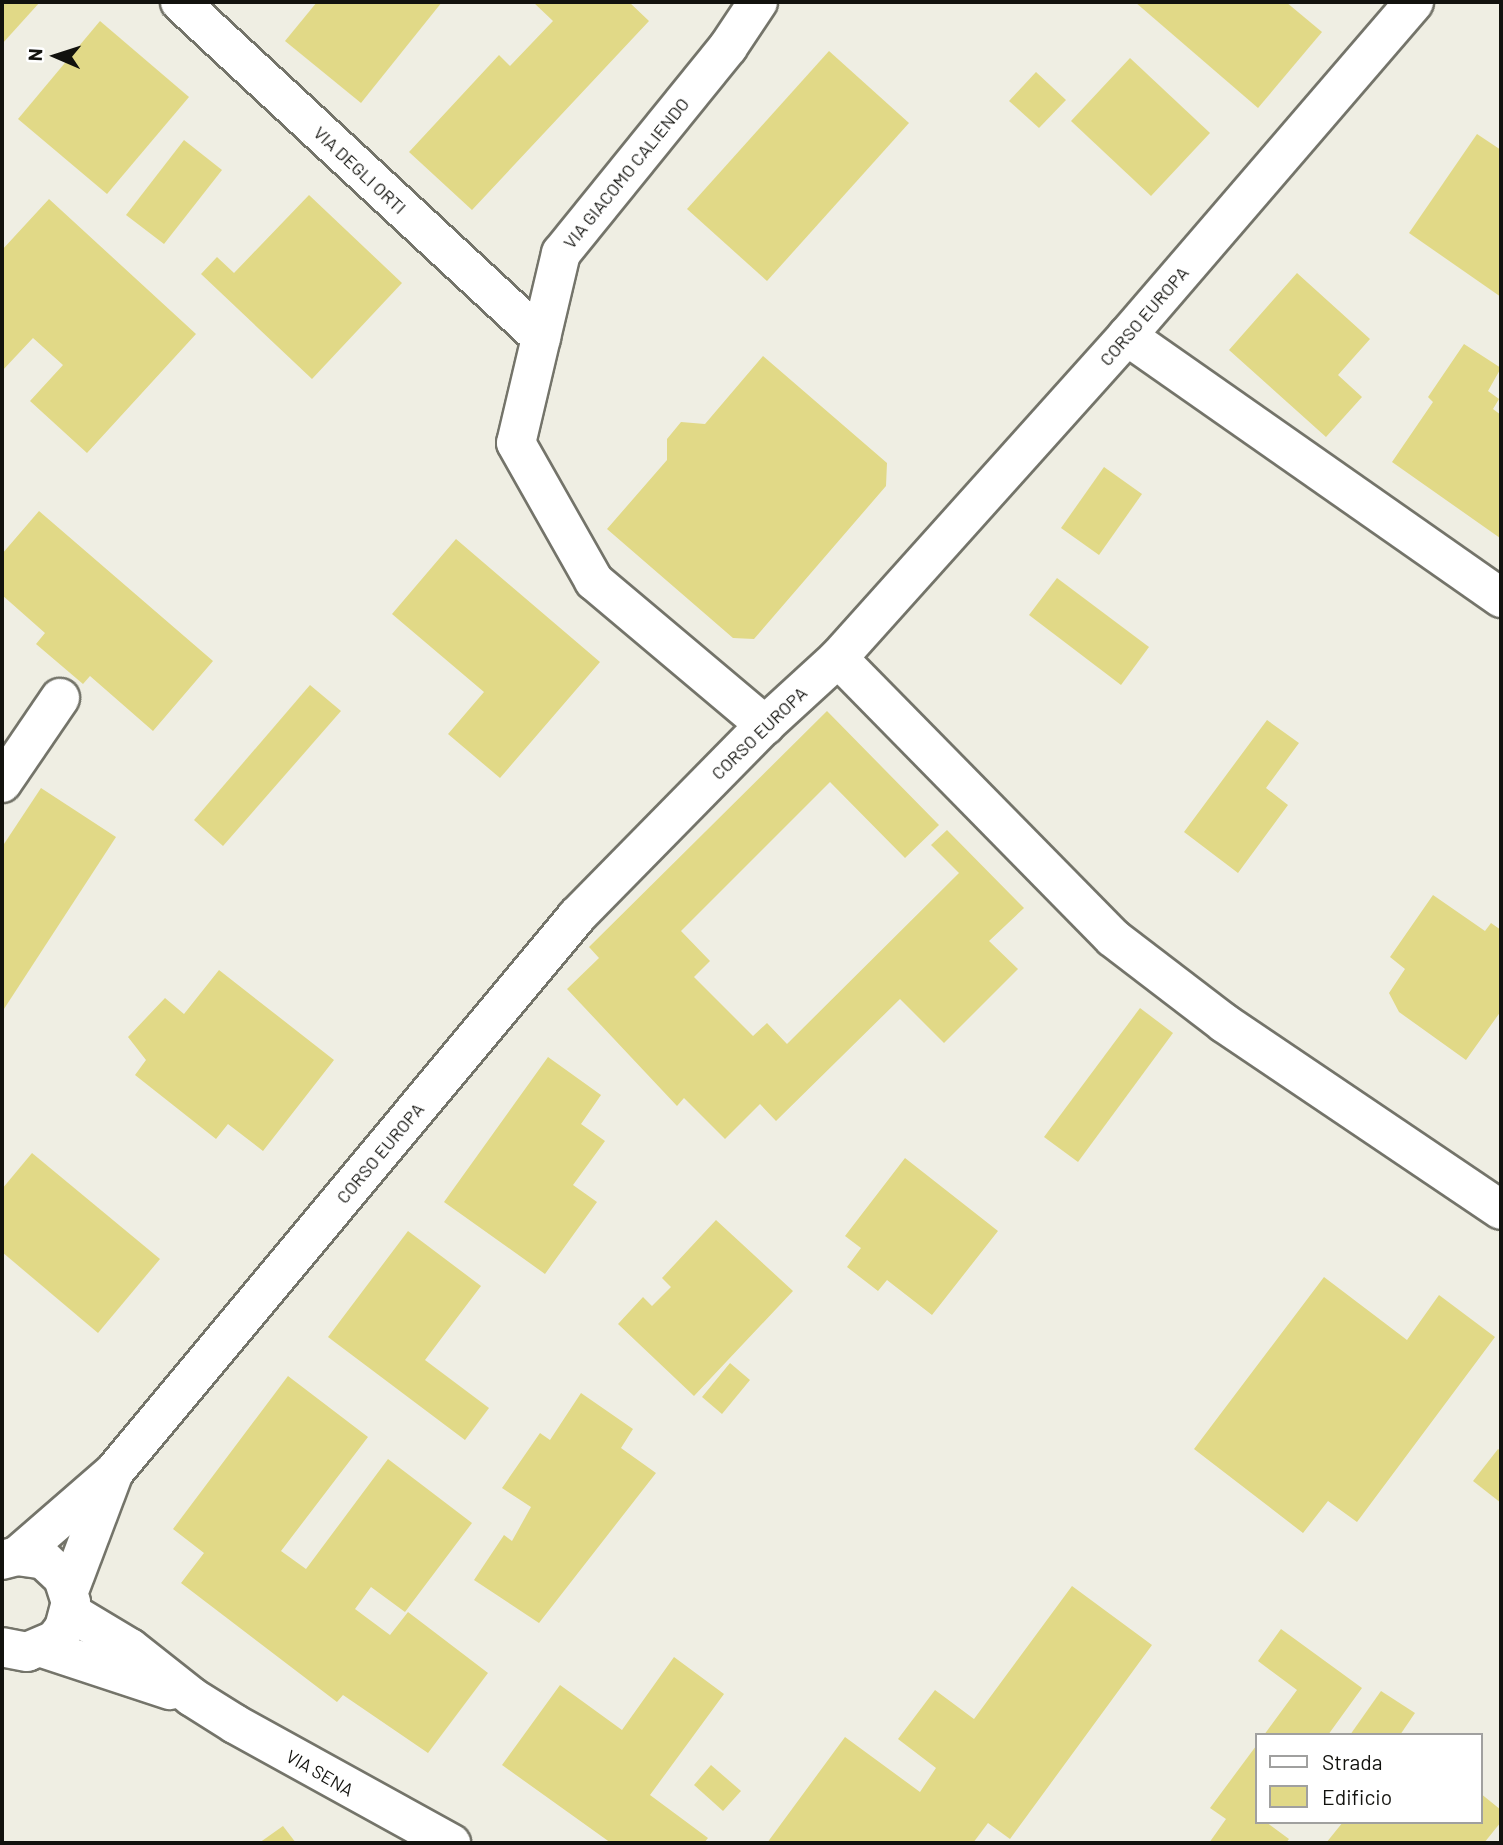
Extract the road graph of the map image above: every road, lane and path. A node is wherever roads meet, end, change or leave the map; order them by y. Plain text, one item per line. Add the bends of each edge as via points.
1 (180, 2) edge
2 (758, 2) edge
3 (1414, 2) edge
4 (1127, 336) junction
5 (541, 338) junction
6 (1501, 598) edge
7 (838, 658) junction
8 (60, 698) dead end
9 (765, 725) junction
10 (2, 783) edge
11 (1501, 1210) edge
12 (114, 1472) junction
13 (9, 1558) edge
14 (69, 1602) junction
15 (18, 1654) edge
16 (192, 1697) junction
17 (451, 1843) edge

1 - 5 street, VIA DEGLI ORTI
2 - 5 street, VIA GIACOMO CALIENDO via 728,47 561,253
3 - 4 street, CORSO EUROPA
4 - 6 street
4 - 7 street, CORSO EUROPA
5 - 9 street, VIA GIACOMO CALIENDO via 516,443 594,581
7 - 9 street, CORSO EUROPA
7 - 11 street via 1113,938 1224,1023
8 - 10 street
9 - 12 street, CORSO EUROPA via 577,916
12 - 13 street
12 - 14 street
13 - 14 street via 44,1560 55,1568
14 - 15 street via 55,1640
14 - 16 street
15 - 16 street
16 - 17 street, VIA SENA via 395,1816

